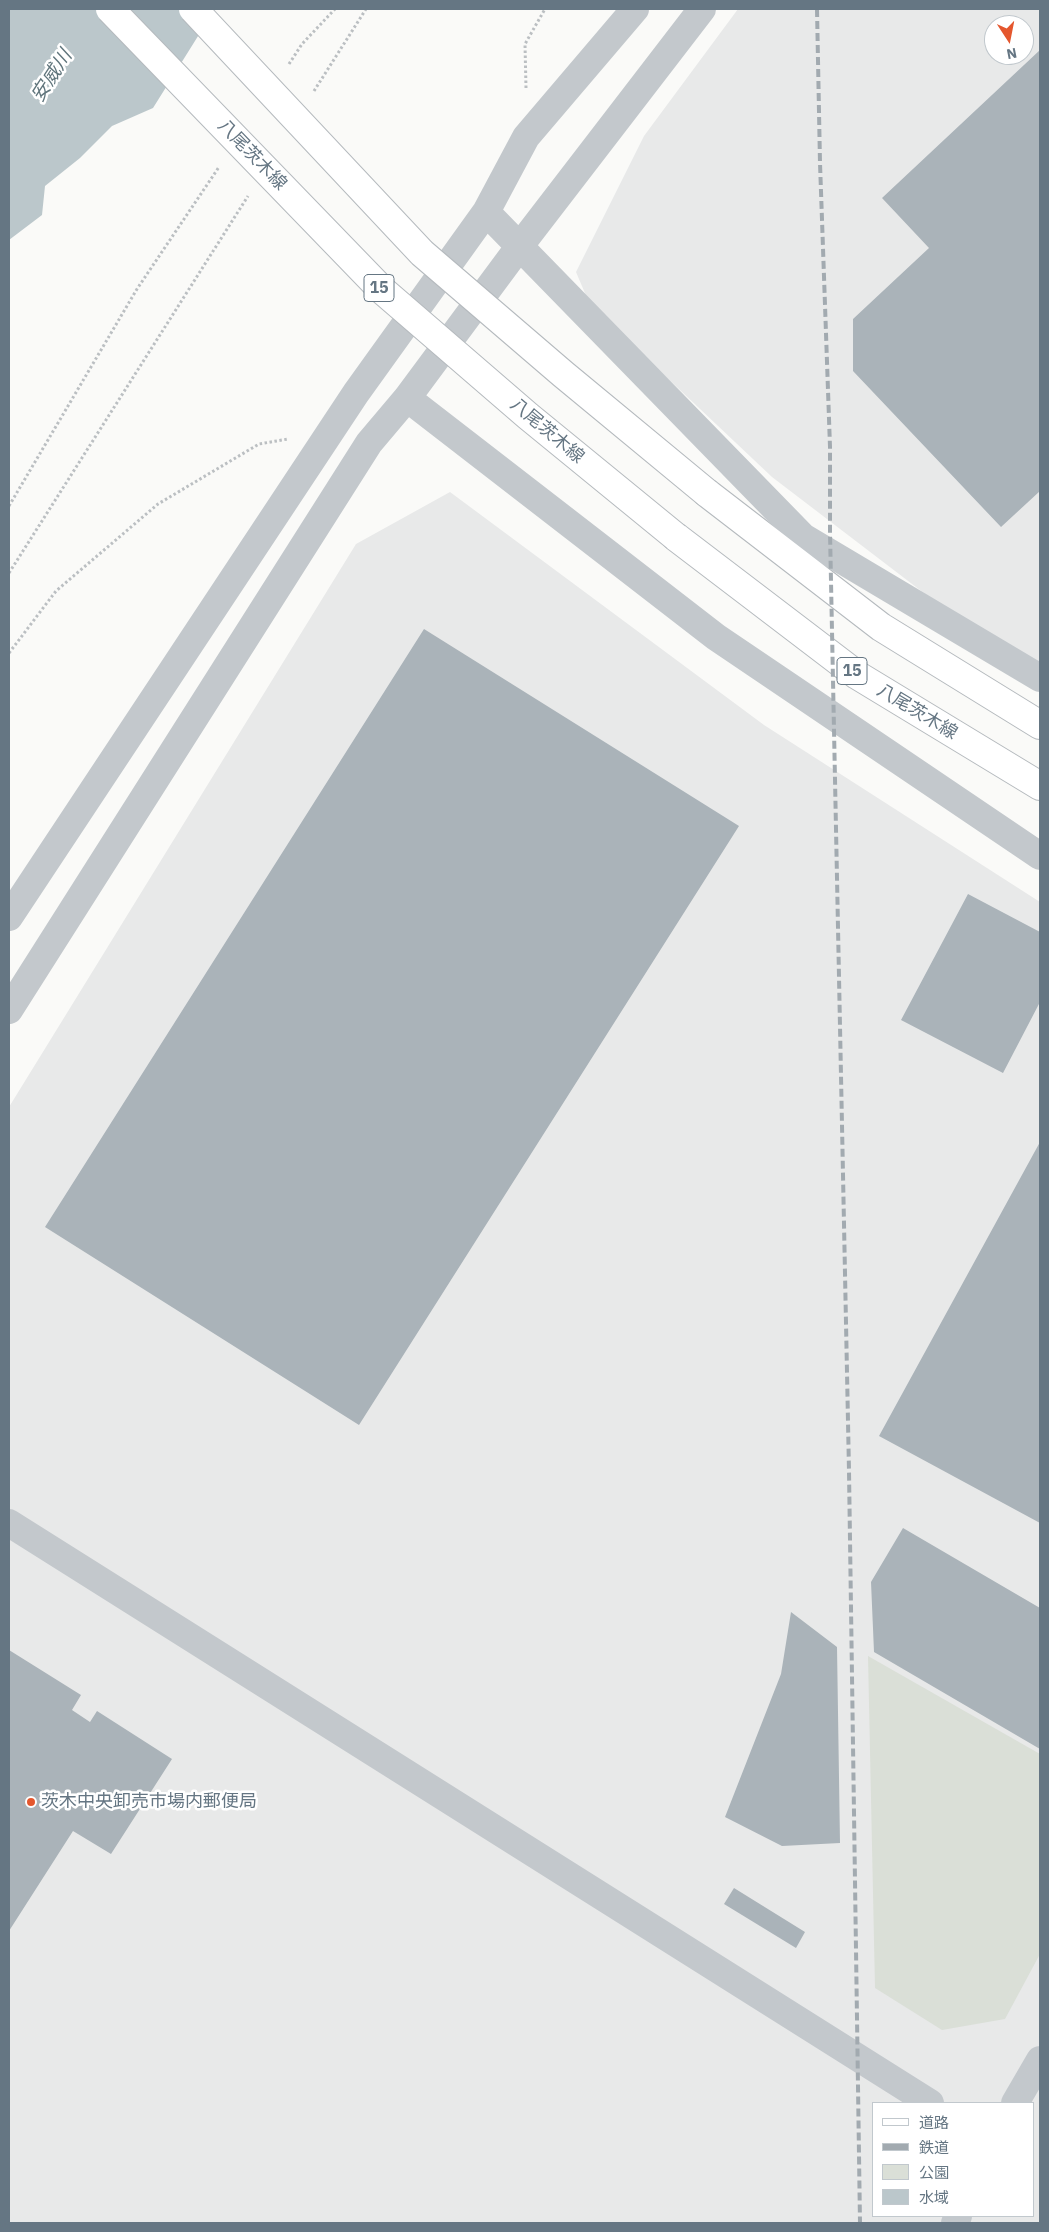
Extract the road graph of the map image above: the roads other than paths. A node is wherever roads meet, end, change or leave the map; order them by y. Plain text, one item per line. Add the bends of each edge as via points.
1 (110, 9) edge
2 (193, 9) edge
3 (635, 9) edge
4 (702, 9) edge
5 (486, 212) junction
6 (519, 247) junction
7 (407, 398) junction
8 (1040, 678) edge
9 (1040, 725) edge
10 (1040, 786) edge
11 (1040, 856) edge
12 (9, 917) edge
13 (9, 1010) edge
14 (9, 1523) edge
15 (1040, 2060) edge
16 (928, 2102) edge
17 (1016, 2102) edge

1 - 10 main road, 八尾茨木線 / 15, bridge via 382,290 528,416 676,537 857,675
2 - 9 main road, bridge via 422,252 562,374 707,493 881,627
3 - 5 street via 526,137
4 - 6 street
5 - 6 street
5 - 12 street via 331,432
6 - 7 street
6 - 8 street via 803,538
7 - 11 street via 716,637
7 - 13 street via 369,443
14 - 16 street
15 - 17 street

